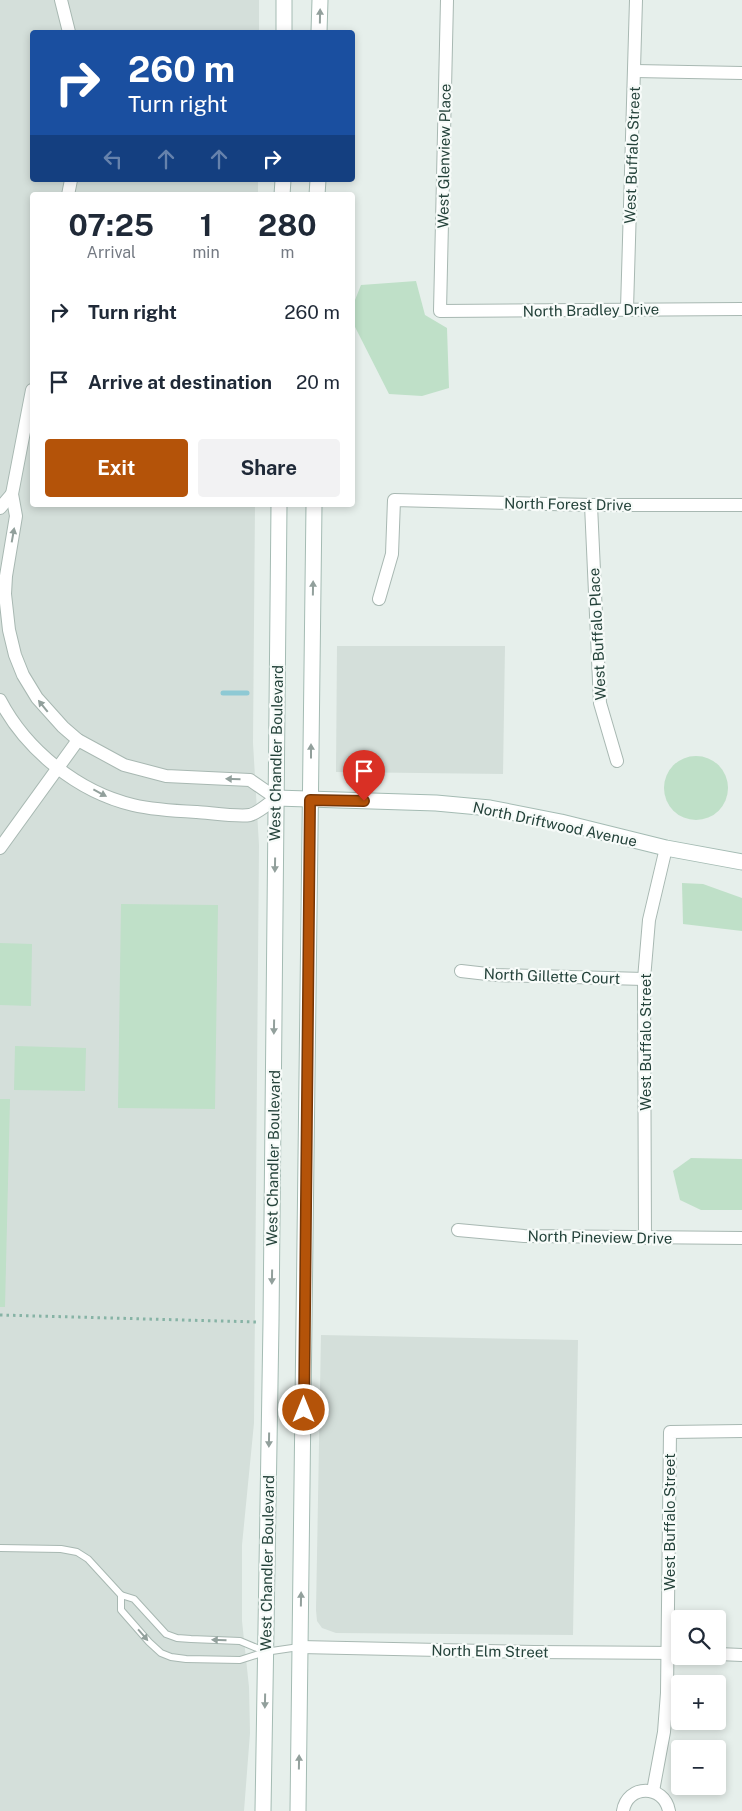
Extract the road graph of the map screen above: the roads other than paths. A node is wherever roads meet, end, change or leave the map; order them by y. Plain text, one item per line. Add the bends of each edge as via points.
1 (62, 0) edge
2 (284, 0) edge
3 (320, 0) edge
4 (447, 0) edge
5 (636, 0) edge
6 (69, 30) edge
7 (284, 30) edge
8 (319, 30) edge
9 (635, 71) junction
10 (742, 73) edge
11 (627, 309) junction
12 (742, 309) edge
13 (440, 311) joint
14 (30, 399) edge
15 (9, 494) junction
16 (742, 505) edge
17 (590, 506) junction
18 (279, 507) edge
19 (314, 507) edge
20 (0, 508) edge
21 (379, 599) dead end
22 (0, 700) edge
23 (78, 740) junction
24 (617, 761) dead end
25 (58, 768) junction
26 (276, 798) junction
27 (310, 800) junction
28 (0, 848) edge
29 (666, 848) junction
30 (742, 862) edge
31 (461, 971) dead end
32 (644, 979) junction
33 (458, 1230) dead end
34 (645, 1238) junction
35 (742, 1238) edge
36 (742, 1431) edge
37 (0, 1548) edge
38 (121, 1595) junction
39 (673, 1610) edge
40 (300, 1647) junction
41 (265, 1652) junction
42 (671, 1653) edge
43 (726, 1654) edge
44 (742, 1654) edge
45 (672, 1665) edge
46 (653, 1791) junction
47 (263, 1811) edge
48 (298, 1811) edge
49 (623, 1811) edge
50 (669, 1811) edge

1 - 6 street
2 - 7 main road
8 -> 3 main road
4 - 13 street, West Glenview Place
5 - 9 street, West Buffalo Street
9 - 10 street
9 - 11 street, West Buffalo Street
11 - 12 street, North Bradley Drive
11 - 13 street, North Bradley Drive
14 - 15 street
15 - 20 street
23 -> 15 street via 37,698 15,655 6,608 6,576 16,516
16 - 17 street, North Forest Drive
17 - 21 street, North Forest Drive via 394,500 392,554
17 - 24 street, West Buffalo Place via 600,703
18 - 26 main road, West Chandler Boulevard
27 -> 19 main road
22 - 25 street via 24,737
23 - 25 street
26 -> 23 street via 250,780 144,772
25 -> 26 street via 107,797 153,808 252,815
25 - 28 street
26 - 27 main road, North Driftwood Avenue
26 -> 41 main road, West Chandler Boulevard
27 - 29 main road, North Driftwood Avenue via 436,803 490,808
40 -> 27 main road
29 - 30 main road, North Driftwood Avenue
29 - 32 street, West Buffalo Street via 649,920
31 - 32 street, North Gillette Court
32 - 34 street, West Buffalo Street
33 - 34 street, North Pineview Drive via 524,1236
34 - 35 street, North Pineview Drive
36 - 39 street, West Buffalo Street via 670,1432
37 - 38 lane via 77,1552 88,1559
41 -> 38 lane via 240,1641 177,1638 166,1634 134,1599
38 -> 41 lane via 121,1610 149,1642 171,1657 240,1660
40 - 41 lane
40 - 42 street, North Elm Street
48 -> 40 main road
41 -> 47 main road, West Chandler Boulevard
43 - 44 street
45 - 46 street, West Buffalo Street
46 - 49 street via 632,1795 626,1800
46 - 50 street via 665,1800

